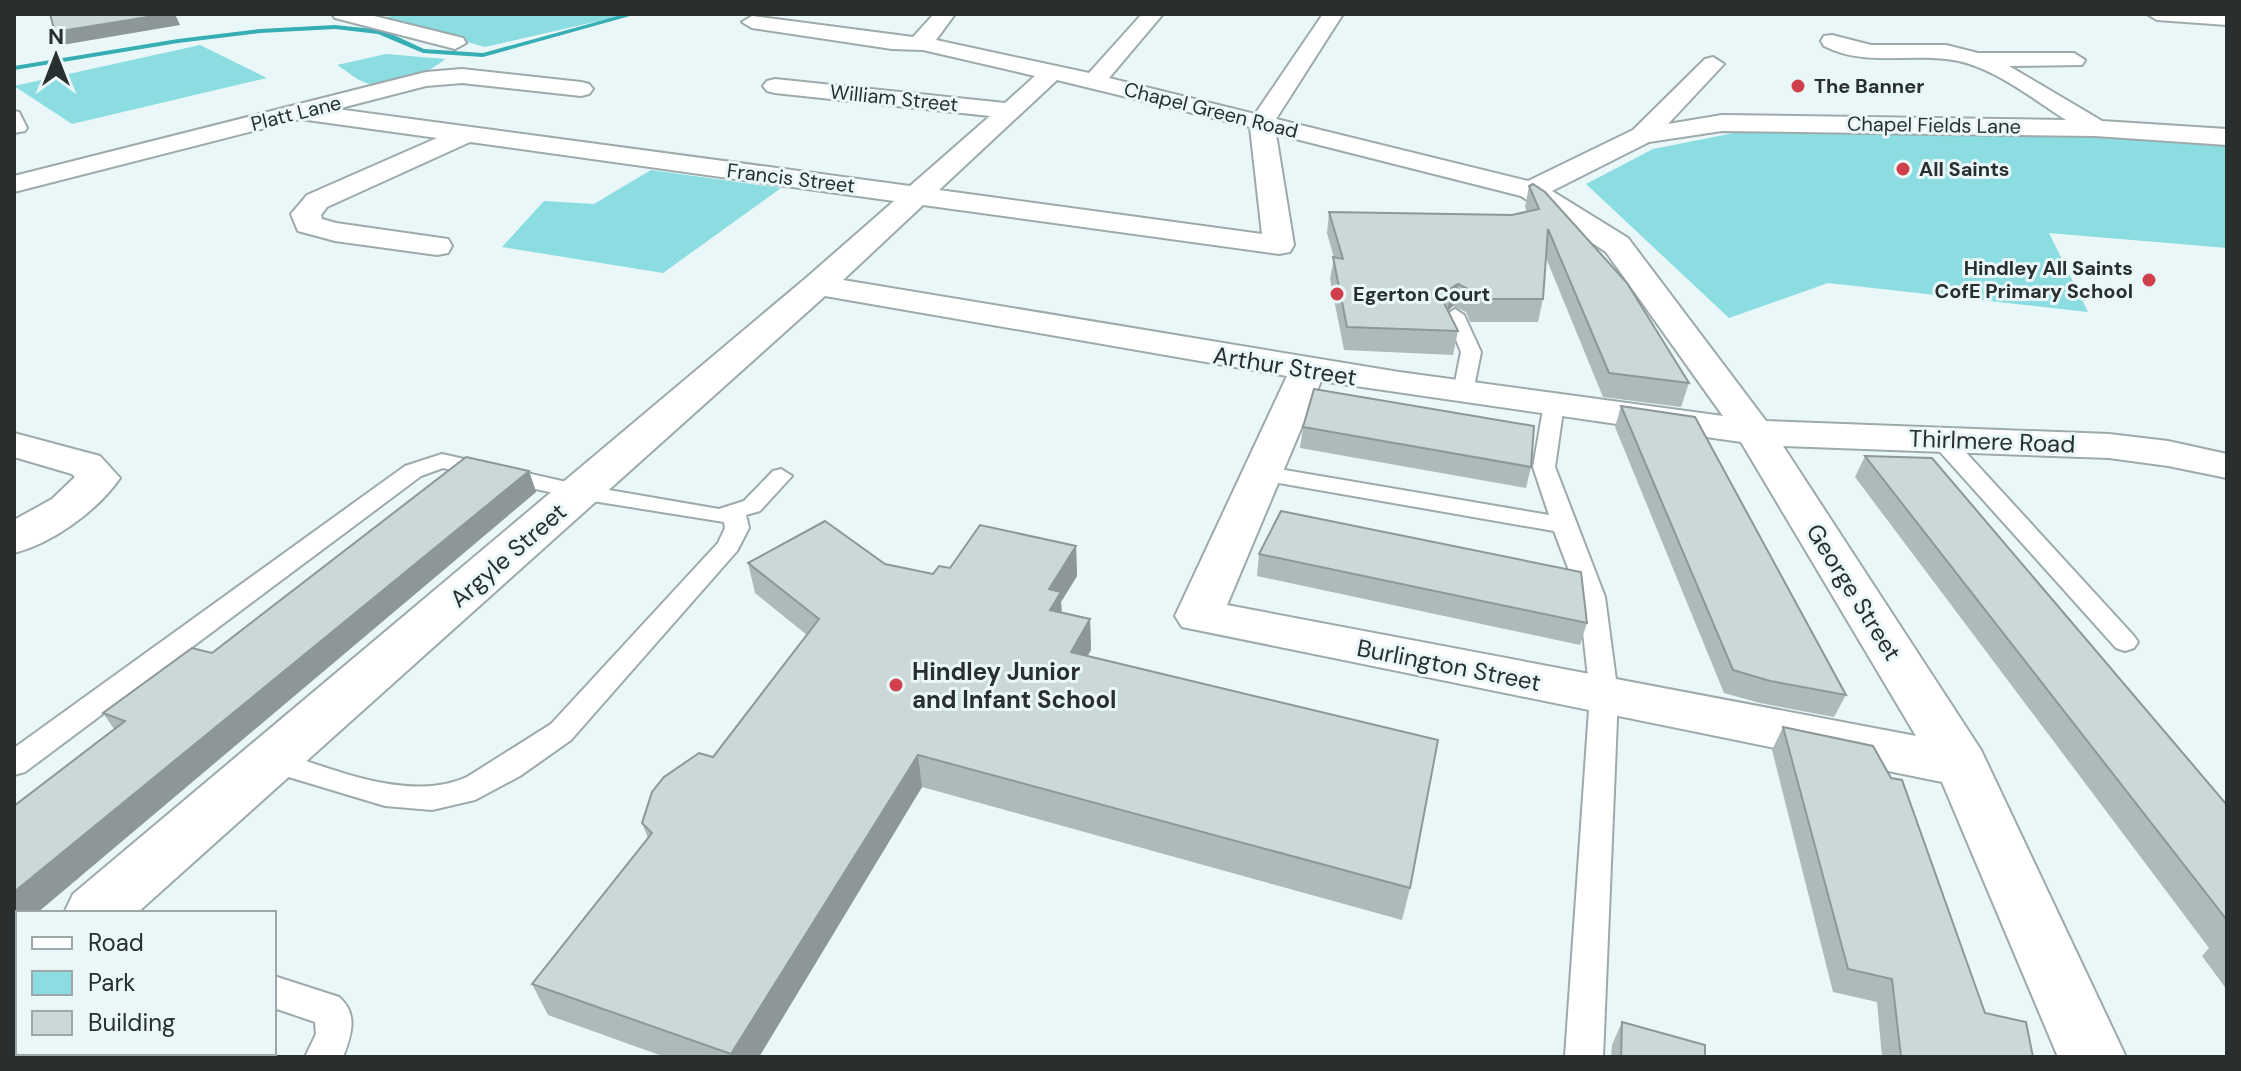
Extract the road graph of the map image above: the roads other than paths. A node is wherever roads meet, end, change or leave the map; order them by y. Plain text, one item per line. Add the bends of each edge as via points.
1 (342, 14) edge
2 (945, 14) edge
3 (1153, 14) edge
4 (1333, 14) edge
5 (2157, 14) edge
6 (758, 17) edge
7 (2227, 19) edge
8 (1832, 41) dead end
9 (455, 43) dead end
10 (926, 44) junction
11 (1979, 59) junction
12 (2075, 61) dead end
13 (1713, 64) dead end
14 (1052, 73) junction
15 (1094, 81) junction
16 (775, 86) dead end
17 (581, 89) dead end
18 (1012, 111) junction
19 (303, 112) junction
20 (14, 115) edge
21 (1262, 122) junction
22 (2095, 128) junction
23 (14, 129) edge
24 (465, 135) junction
25 (1642, 135) junction
26 (2227, 137) edge
27 (61, 150) dead end
28 (87, 166) junction
29 (14, 184) edge
30 (1531, 190) junction
31 (920, 195) junction
32 (437, 246) dead end
33 (818, 285) junction
34 (1455, 315) edge
35 (1307, 371) junction
36 (1463, 392) junction
37 (1554, 404) junction
38 (1754, 431) junction
39 (1941, 439) junction
40 (14, 445) edge
41 (2227, 466) edge
42 (1261, 473) junction
43 (781, 476) dead end
44 (580, 492) junction
45 (734, 513) junction
46 (1564, 525) junction
47 (14, 539) edge
48 (2125, 642) dead end
49 (1604, 695) junction
50 (272, 761) junction
51 (14, 764) edge
52 (1962, 765) junction
53 (97, 911) edge
54 (276, 993) edge
55 (324, 1057) edge
56 (1584, 1057) edge
57 (2092, 1057) edge

1 - 9 street
2 - 10 street via 924,37
3 - 15 street
4 - 21 street
5 - 7 street
6 - 10 street, Chapel Green Road via 892,43
8 - 11 street via 1844,51 1948,52
10 - 14 street, Chapel Green Road
11 - 12 street
11 - 22 street
13 - 25 street
14 - 15 street, Chapel Green Road
14 - 18 street, Argyle Street
15 - 21 street, Chapel Green Road
16 - 18 street, William Street
17 - 19 street, Platt Lane via 444,76
18 - 31 street, Argyle Street
19 - 24 street, Francis Street
19 - 28 street, Platt Lane
20 - 23 lane via 20,128
21 - 30 street, Chapel Green Road
21 - 31 street, Francis Street via 1279,245
22 - 25 street, Chapel Fields Lane via 1722,123
22 - 26 street, Chapel Fields Lane
24 - 31 street, Francis Street
24 - 32 street via 317,201 306,214 309,225 335,232
25 - 30 street
27 - 28 street
28 - 29 street, Platt Lane
30 - 38 street, George Street via 1617,245
31 - 33 street, Argyle Street
33 - 35 street, Arthur Street
33 - 44 street, Argyle Street
34 - 36 lane via 1471,352
35 - 36 street, Arthur Street
35 - 42 street, Burlington Street
36 - 37 street, Arthur Street
37 - 38 street, Arthur Street
37 - 46 lane via 1544,467
38 - 39 street, Thirlmere Road
38 - 52 street, George Street
39 - 41 street, Thirlmere Road via 2124,447
39 - 48 lane
40 - 47 street via 86,465 99,478 67,508
42 - 46 lane
42 - 49 street, Burlington Street via 1199,616
43 - 45 lane via 752,506
44 - 45 lane via 720,516
44 - 50 street, Argyle Street
44 - 51 lane via 442,461 420,467
45 - 50 lane via 737,528 728,546 561,732 537,752 457,795 411,797
46 - 49 lane via 1592,597
49 - 52 street, Burlington Street
49 - 56 lane
50 - 53 street, Argyle Street
52 - 57 street, George Street
54 - 55 lane via 333,1015 334,1034

